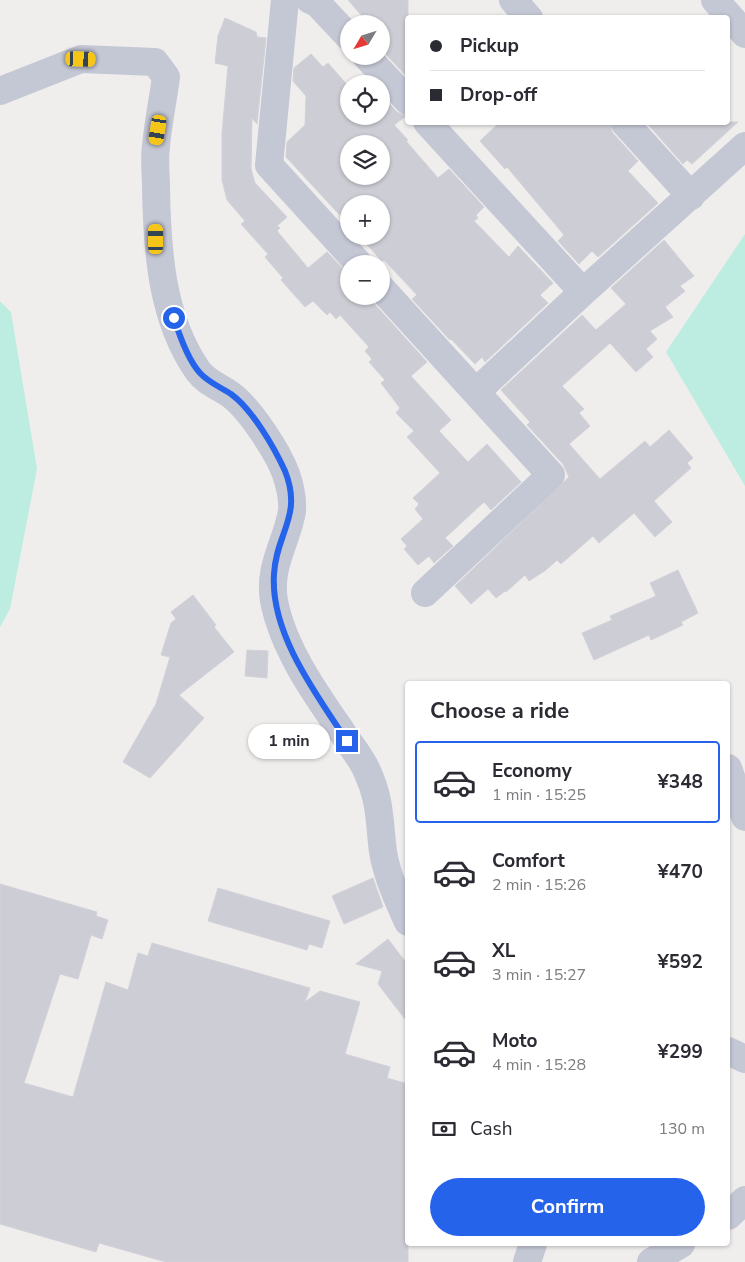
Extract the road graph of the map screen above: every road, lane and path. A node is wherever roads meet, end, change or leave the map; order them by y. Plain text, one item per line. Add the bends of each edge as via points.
1 (285, 0) edge
2 (310, 0) edge
3 (513, 0) edge
4 (715, 0) edge
5 (526, 15) edge
6 (728, 15) edge
7 (730, 17) edge
8 (340, 27) edge
9 (745, 34) edge
10 (374, 65) edge
11 (0, 91) edge
12 (405, 98) edge
13 (430, 125) edge
14 (627, 125) edge
15 (745, 146) edge
16 (691, 196) junction
17 (351, 255) edge
18 (583, 292) junction
19 (390, 298) edge
20 (476, 392) junction
21 (425, 593) dead end
22 (730, 776) edge
23 (738, 810) edge
24 (405, 916) edge
25 (730, 1052) edge
26 (745, 1059) edge
27 (745, 1200) edge
28 (730, 1214) edge
29 (532, 1246) edge
30 (678, 1246) edge
31 (527, 1262) edge
32 (651, 1262) edge

1 - 17 street via 269,165
2 - 8 street via 317,3
3 - 5 street
4 - 6 street
7 - 9 street
10 - 12 street
11 - 24 street via 81,59 155,62 166,77 155,148 156,239 168,300 180,336 198,372 249,412 286,474 292,511 274,572 274,599 280,623 319,699 366,769 378,798 384,854 394,892
13 - 18 street
14 - 16 street
15 - 16 street
16 - 18 street
18 - 20 street
19 - 20 street
20 - 21 street via 551,475
22 - 23 street
25 - 26 street
27 - 28 street
29 - 31 street
30 - 32 street

